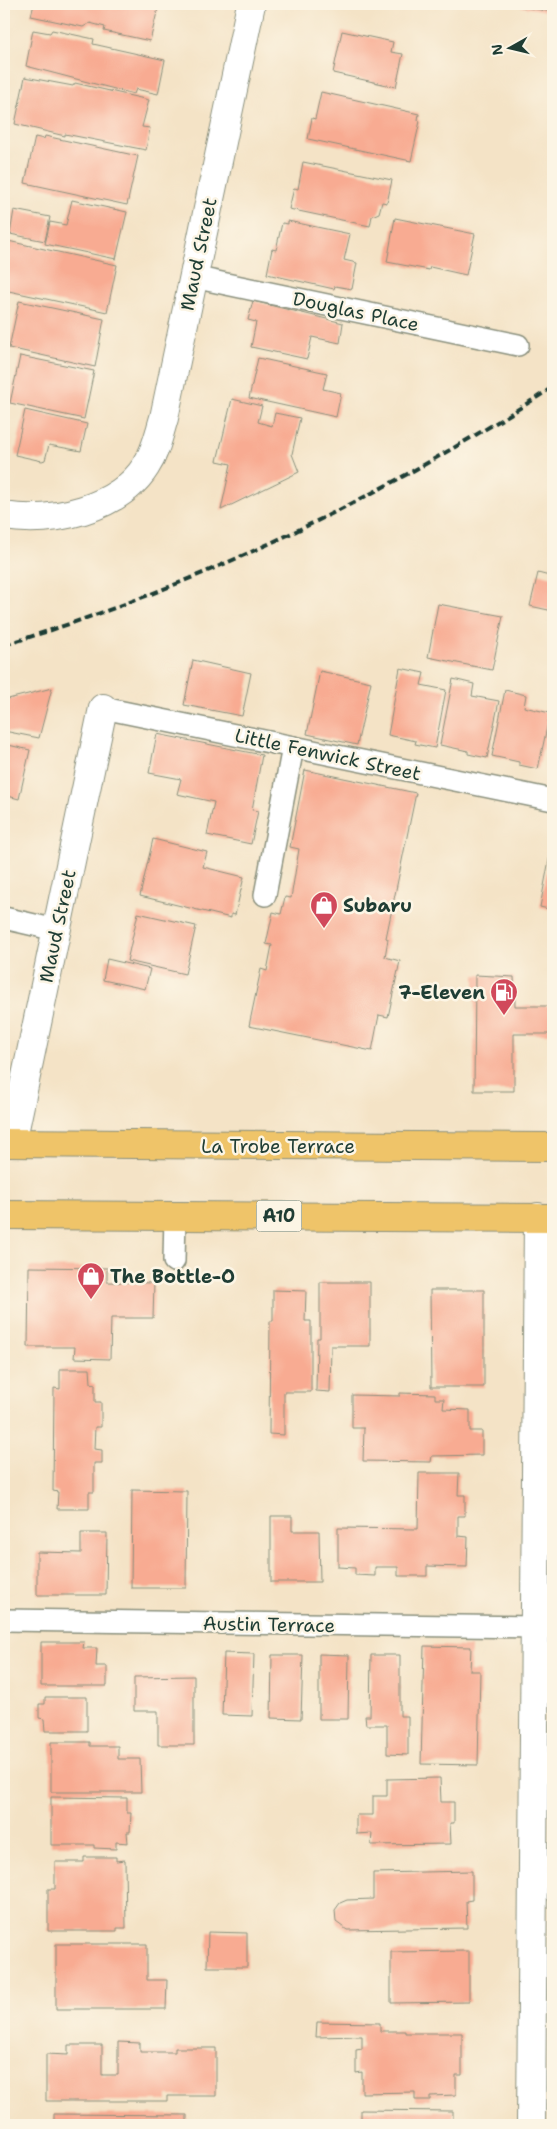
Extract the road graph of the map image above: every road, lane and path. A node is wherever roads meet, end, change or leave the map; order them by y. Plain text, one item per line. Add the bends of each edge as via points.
1 (251, 4) edge
2 (193, 277) junction
3 (518, 345) dead end
4 (4, 516) edge
5 (103, 708) joint
6 (293, 747) junction
7 (553, 800) edge
8 (265, 895) dead end
9 (4, 918) edge
10 (56, 930) junction
11 (8, 1143) edge
12 (553, 1147) edge
13 (4, 1215) edge
14 (175, 1216) junction
15 (546, 1218) edge
16 (174, 1261) dead end
17 (4, 1620) edge
18 (535, 1627) junction
19 (543, 1983) edge
20 (531, 2125) edge

1 - 2 street, Maud Street
2 - 3 lane, Douglas Place
2 - 4 street, Maud Street via 164,418 153,453 140,474 105,502 85,510 26,518
5 - 6 lane, Little Fenwick Street
5 - 10 street, Maud Street
6 - 7 lane, Little Fenwick Street
6 - 8 lane
9 - 10 lane
10 - 11 street, Maud Street
11 - 12 highway, La Trobe Terrace
13 - 14 highway, A10
14 - 15 highway, A10
14 - 16 lane
15 - 18 street
17 - 18 lane, Austin Terrace
18 - 19 street
19 - 20 street

